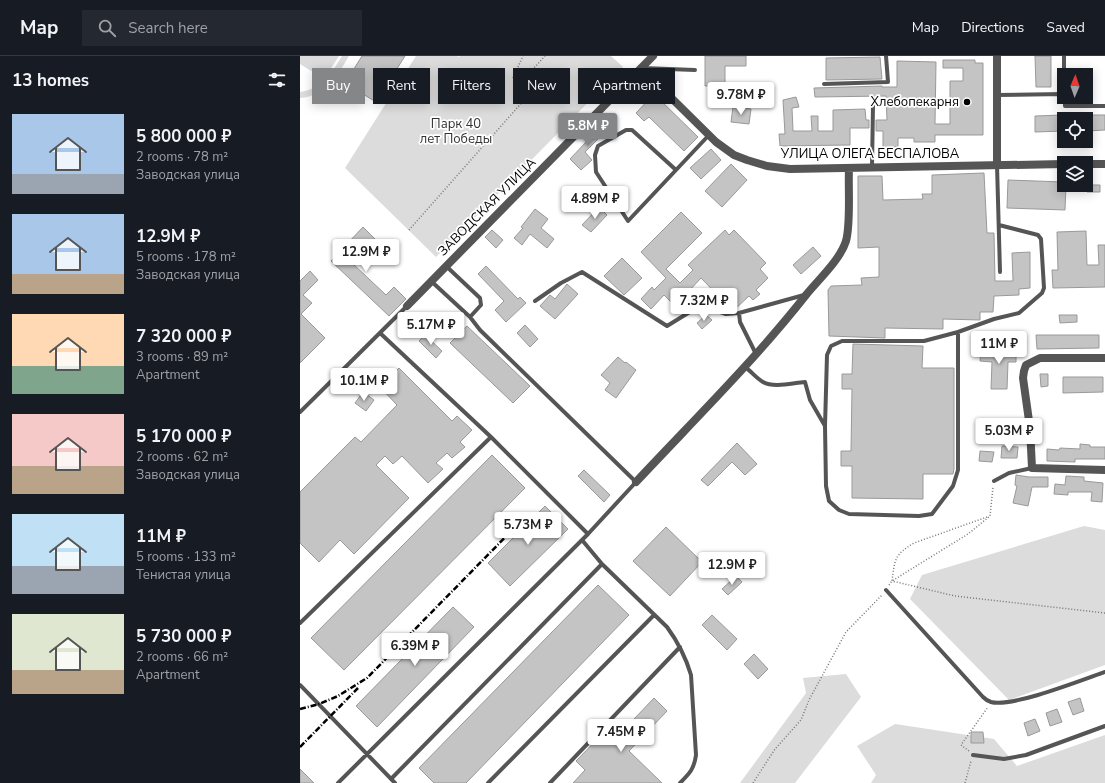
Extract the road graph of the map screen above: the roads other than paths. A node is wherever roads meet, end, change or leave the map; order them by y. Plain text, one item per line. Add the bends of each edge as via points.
1 (653, 56) edge
2 (886, 56) edge
3 (998, 56) edge
4 (1064, 56) edge
5 (641, 68) edge
6 (1064, 68) edge
7 (675, 69) edge
8 (695, 70) dead end
9 (824, 84) dead end
10 (1057, 94) edge
11 (998, 95) junction
12 (675, 101) edge
13 (606, 104) edge
14 (1065, 104) edge
15 (873, 105) dead end
16 (1105, 106) edge
17 (709, 134) junction
18 (997, 164) junction
19 (1057, 164) edge
20 (1093, 164) edge
21 (1105, 164) edge
22 (849, 168) junction
23 (872, 168) junction
24 (676, 170) junction
25 (999, 225) junction
26 (446, 266) junction
27 (1000, 272) dead end
28 (431, 281) junction
29 (807, 294) junction
30 (535, 301) dead end
31 (407, 306) joint
32 (739, 313) junction
33 (470, 317) junction
34 (380, 332) junction
35 (958, 332) junction
36 (756, 354) junction
37 (1105, 358) edge
38 (745, 366) junction
39 (301, 410) edge
40 (825, 426) junction
41 (491, 437) junction
42 (1032, 468) junction
43 (1105, 470) edge
44 (994, 481) road end
45 (636, 482) junction
46 (588, 534) junction
47 (582, 540) junction
48 (602, 564) junction
49 (886, 590) road end
50 (654, 615) junction
51 (300, 623) edge
52 (680, 647) junction
53 (1105, 672) edge
54 (300, 686) edge
55 (1105, 726) edge
56 (367, 755) junction
57 (973, 755) road end
58 (391, 779) junction
59 (338, 783) edge
60 (395, 783) edge
61 (488, 783) edge
62 (550, 783) edge
63 (680, 783) edge

1 - 5 street, ЗАВОДСКАЯ УЛИЦА
2 - 9 lane via 888,82
3 - 11 street
4 - 6 lane
7 - 8 lane
10 - 11 lane
11 - 18 street
12 - 17 street, УЛИЦА ОЛЕГА БЕСПАЛОВА
13 - 26 street, ЗАВОДСКАЯ УЛИЦА
14 - 16 lane
15 - 23 lane
17 - 22 street, УЛИЦА ОЛЕГА БЕСПАЛОВА via 734,154 767,166
17 - 24 lane
18 - 19 street, УЛИЦА ОЛЕГА БЕСПАЛОВА
18 - 23 street, УЛИЦА ОЛЕГА БЕСПАЛОВА
18 - 25 lane
20 - 21 street
22 - 23 street, УЛИЦА ОЛЕГА БЕСПАЛОВА
22 - 29 street via 846,241 838,256
24 - 24 lane via 628,221 596,172 595,155 598,146 626,130 632,130
25 - 27 lane
25 - 35 lane via 1038,235 1041,239 1044,288 1042,293 1019,313
26 - 28 street, ЗАВОДСКАЯ УЛИЦА
26 - 33 lane via 480,298 481,305
28 - 31 street, ЗАВОДСКАЯ УЛИЦА
28 - 33 lane
29 - 32 lane
29 - 36 street
30 - 32 lane via 560,283 582,272 667,326 702,307 726,314
31 - 34 lane
32 - 36 lane via 740,322
33 - 45 lane via 480,330
34 - 39 lane
34 - 41 lane
35 - 40 lane via 924,341 842,341 831,346 827,355
35 - 40 lane via 958,470 953,486 932,514 848,514 839,510 829,501 826,486
36 - 38 street
37 - 42 street via 1040,358 1026,366 1023,378
38 - 40 lane via 768,384 804,382 810,400
38 - 45 street
41 - 46 lane
41 - 51 lane
42 - 43 street
42 - 44 lane via 1009,473
45 - 46 lane
46 - 47 lane
47 - 48 lane
47 - 56 lane
48 - 50 lane
48 - 58 lane
49 - 53 lane via 983,697 992,702 1013,702
50 - 52 lane via 667,627
50 - 61 lane
52 - 62 lane
52 - 63 lane via 691,675 696,755 691,771
54 - 56 lane
55 - 57 lane via 1026,755 1004,759
56 - 58 lane
56 - 59 lane
58 - 60 lane

